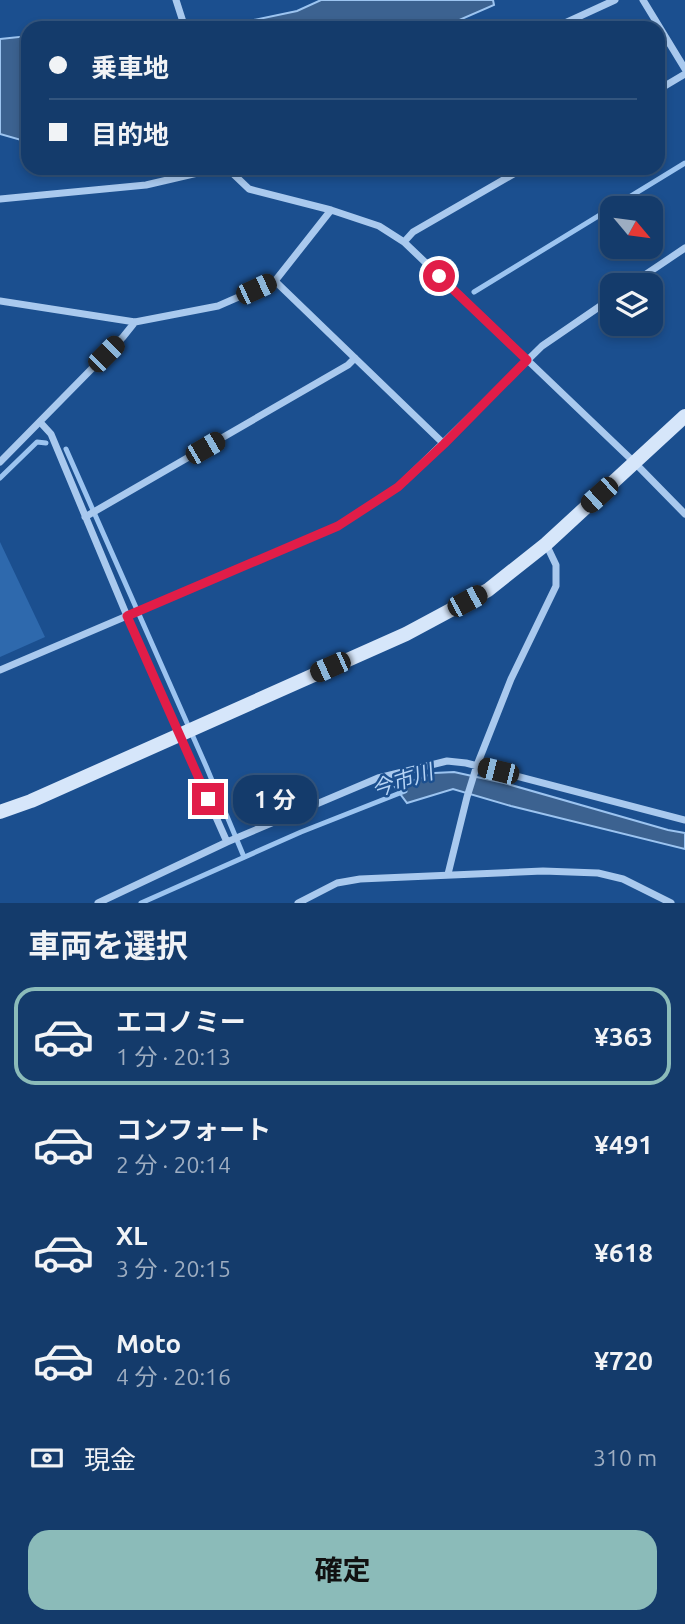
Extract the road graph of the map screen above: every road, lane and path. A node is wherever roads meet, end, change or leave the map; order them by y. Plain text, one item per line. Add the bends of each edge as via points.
1 (176, 0) edge
2 (615, 0) edge
3 (643, 0) edge
4 (182, 21) edge
5 (569, 21) edge
6 (656, 21) edge
7 (665, 36) edge
8 (685, 69) edge
9 (685, 75) edge
10 (665, 86) edge
11 (189, 175) edge
12 (234, 175) edge
13 (512, 175) edge
14 (0, 199) edge
15 (331, 210) junction
16 (404, 242) junction
17 (685, 248) edge
18 (649, 273) edge
19 (275, 281) junction
20 (0, 301) edge
21 (600, 306) edge
22 (135, 323) junction
23 (355, 358) junction
24 (527, 360) junction
25 (685, 416) edge
26 (40, 422) junction
27 (444, 444) junction
28 (0, 462) edge
29 (634, 462) junction
30 (685, 514) edge
31 (85, 517) junction
32 (546, 544) junction
33 (127, 616) junction
34 (0, 670) edge
35 (180, 734) junction
36 (477, 765) junction
37 (0, 812) edge
38 (685, 820) edge
39 (227, 842) junction
40 (448, 874) junction
41 (98, 903) edge
42 (298, 903) edge
43 (671, 903) edge

1 - 4 street
2 - 5 street
3 - 6 street
7 - 8 street
9 - 10 street
11 - 14 street via 146,185
12 - 15 street via 249,189
13 - 16 street via 413,232
15 - 16 street via 379,226
15 - 19 street
16 - 24 street
17 - 18 street
19 - 22 street via 218,306
19 - 23 street
20 - 22 street
21 - 24 street
22 - 26 street
23 - 27 street
23 - 31 street
24 - 27 street
24 - 29 street
25 - 29 street
26 - 28 street
26 - 31 street via 51,434
27 - 33 street via 398,487 338,526
29 - 30 street
29 - 32 street
31 - 33 street
32 - 35 street via 488,590 405,634
32 - 36 street via 556,565 556,586 511,679
33 - 34 street
33 - 35 street
35 - 37 street
35 - 39 street
36 - 38 street
36 - 39 street via 447,761 378,778
36 - 40 street
39 - 41 street
40 - 42 street via 337,883
40 - 43 street via 598,873 623,879

